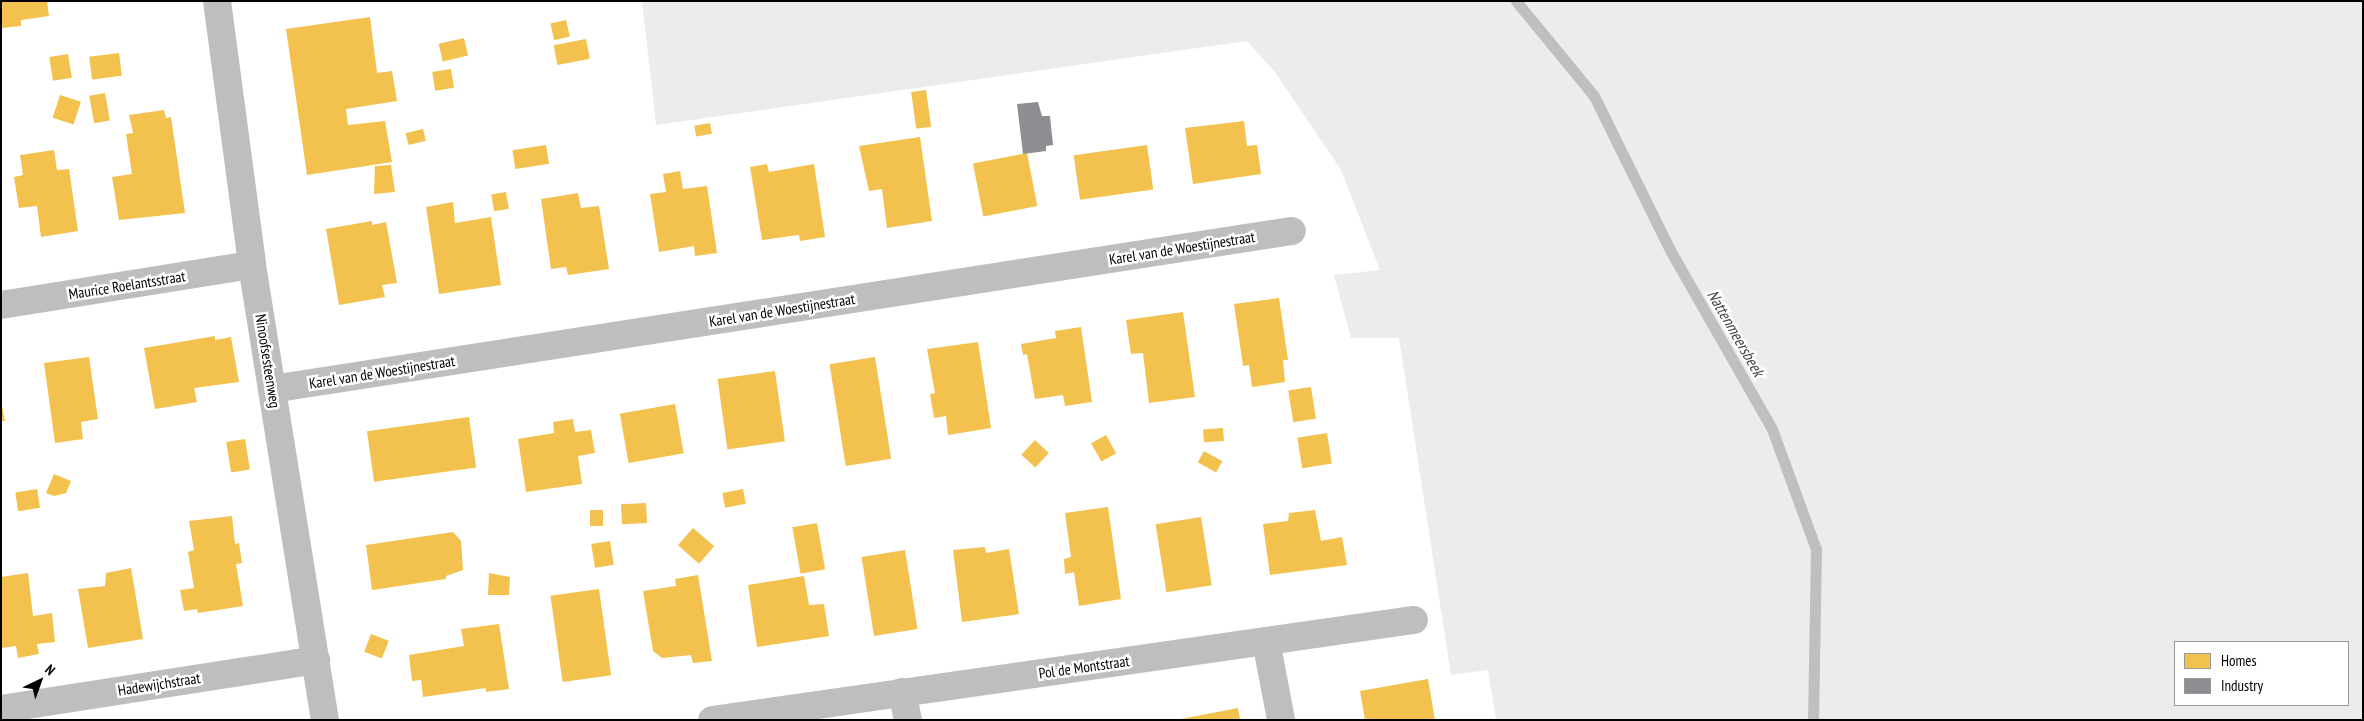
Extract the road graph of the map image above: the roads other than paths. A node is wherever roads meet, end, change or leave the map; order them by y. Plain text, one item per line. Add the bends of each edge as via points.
1 (217, 1) edge
2 (1292, 231) dead end
3 (252, 265) junction
4 (1, 305) edge
5 (272, 389) junction
6 (1414, 620) dead end
7 (1266, 641) junction
8 (316, 660) junction
9 (902, 692) junction
10 (1, 709) edge
11 (325, 720) edge
12 (712, 720) edge
13 (908, 720) edge
14 (1281, 720) edge

1 - 3 street, Ninoofsesteenweg
2 - 5 street, Karel van de Woestijnestraat
3 - 4 street, Maurice Roelantsstraat
3 - 5 street, Ninoofsesteenweg
5 - 8 street, Ninoofsesteenweg
6 - 7 street, Pol de Montstraat
7 - 9 street, Pol de Montstraat
7 - 14 street
8 - 10 street, Hadewijchstraat
8 - 11 street, Ninoofsesteenweg
9 - 12 street, Pol de Montstraat
9 - 13 street

